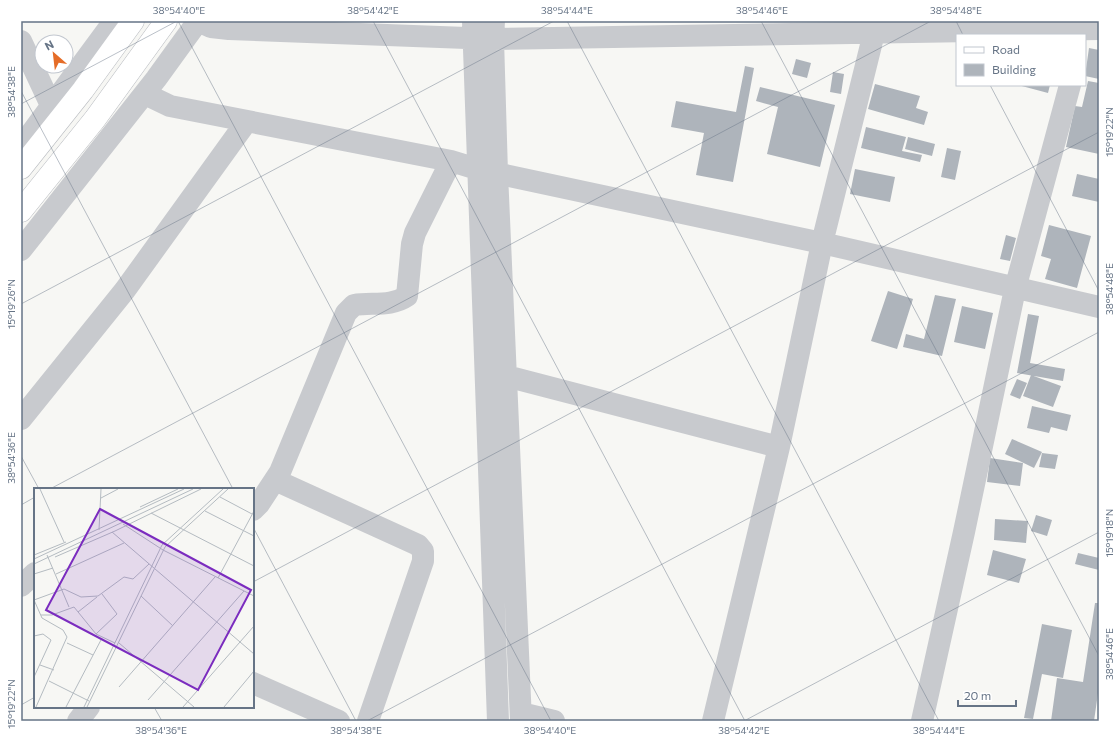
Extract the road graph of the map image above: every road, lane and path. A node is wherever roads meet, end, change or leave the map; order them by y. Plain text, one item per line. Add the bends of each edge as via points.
1 (114, 21) edge
2 (133, 21) edge
3 (166, 21) edge
4 (198, 21) edge
5 (886, 29) edge
6 (483, 30) edge
7 (1089, 31) edge
8 (21, 41) edge
9 (1070, 86) edge
10 (145, 94) junction
11 (55, 114) junction
12 (247, 121) junction
13 (21, 147) edge
14 (451, 161) junction
15 (21, 168) edge
16 (487, 171) junction
17 (21, 211) edge
18 (822, 243) junction
19 (21, 250) edge
20 (1015, 289) junction
21 (1099, 307) edge
22 (506, 376) junction
23 (21, 419) edge
24 (779, 447) junction
25 (273, 484) junction
26 (254, 509) edge
27 (254, 522) edge
28 (254, 683) edge
29 (88, 708) edge
30 (521, 717) edge
31 (78, 721) edge
32 (339, 721) edge
33 (368, 721) edge
34 (498, 721) edge
35 (554, 721) edge
36 (713, 721) edge
37 (922, 721) edge

1 - 11 street
2 - 11 main road
3 - 17 main road via 95,119
4 - 6 street via 211,27 229,29
4 - 10 street
5 - 6 street
5 - 7 street
5 - 18 street
6 - 16 street
8 - 11 street
9 - 20 street
10 - 12 street via 170,106
10 - 19 street
11 - 13 street
11 - 15 main road
12 - 14 street
12 - 23 street via 125,290
14 - 16 street
14 - 25 street via 415,233 407,296 400,301 354,305 346,313
16 - 18 street
16 - 22 street
16 - 34 street
18 - 20 street
18 - 24 street
20 - 21 street
20 - 37 street
22 - 24 street
22 - 30 street
24 - 36 street
25 - 26 street
25 - 27 street
25 - 33 street via 418,545 423,552 423,561
28 - 32 street
29 - 31 street
30 - 35 street

